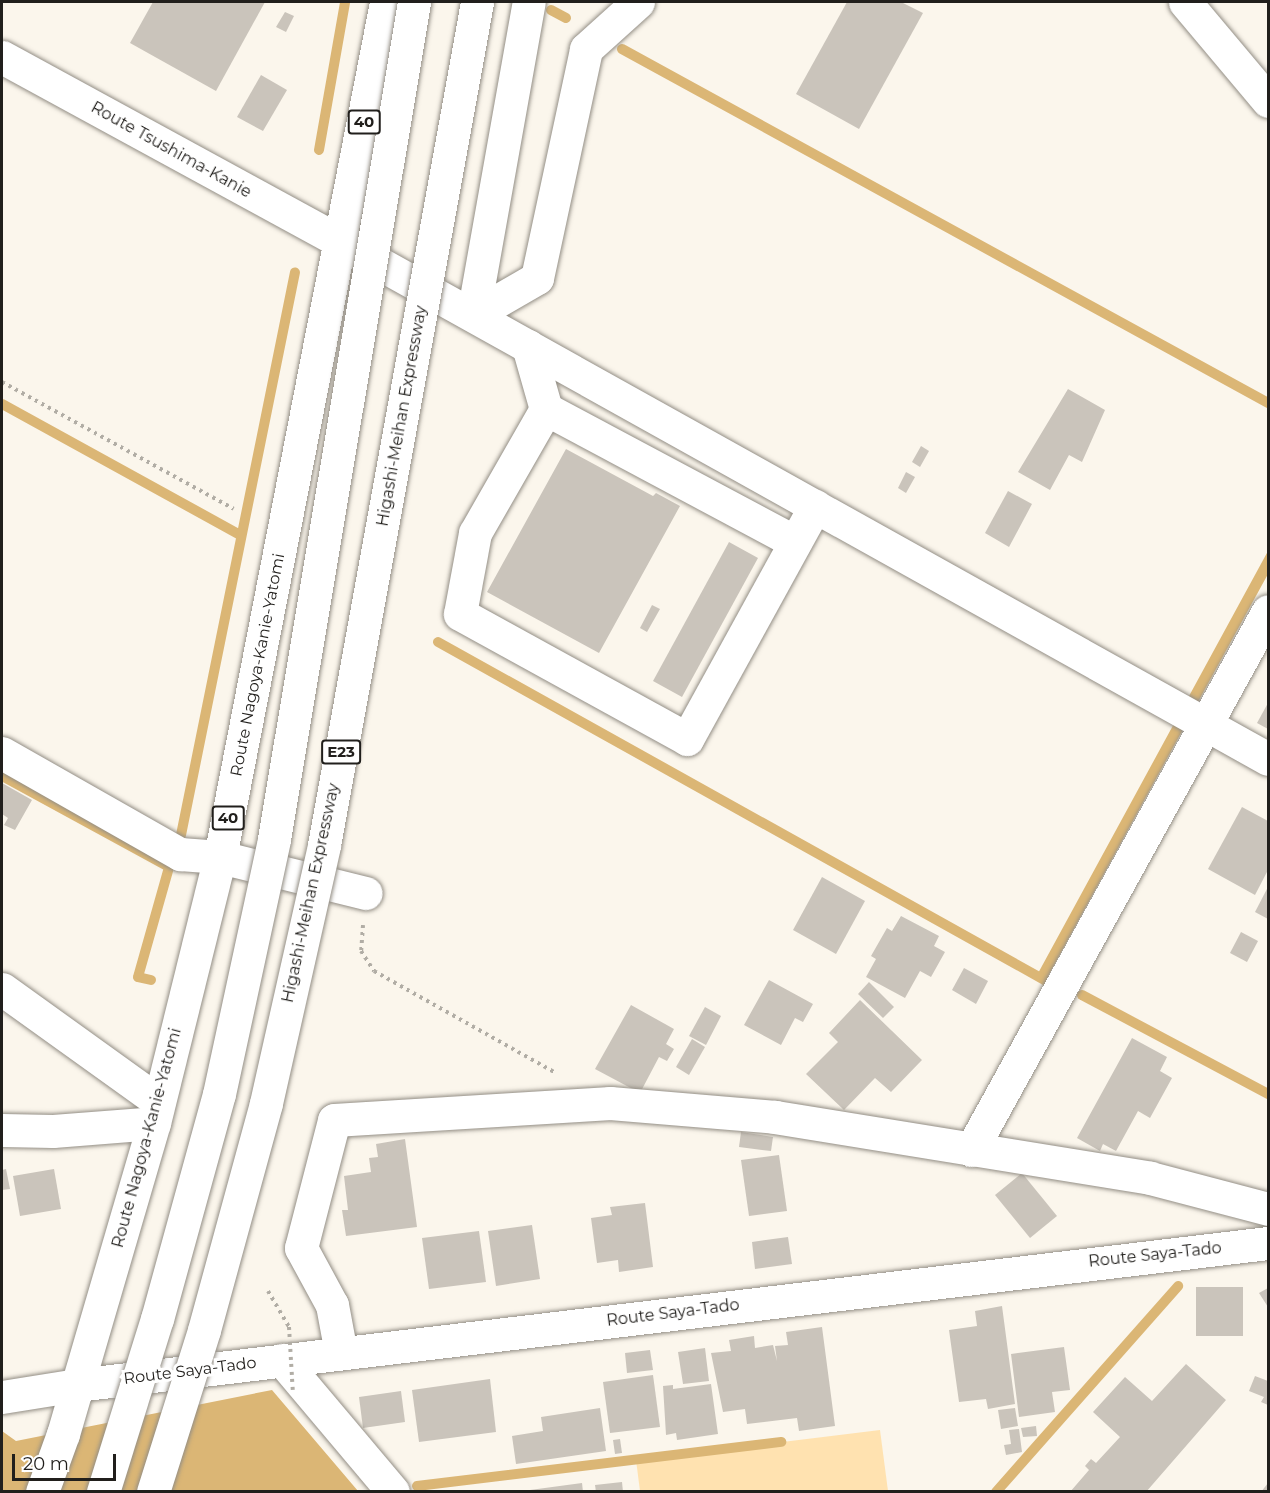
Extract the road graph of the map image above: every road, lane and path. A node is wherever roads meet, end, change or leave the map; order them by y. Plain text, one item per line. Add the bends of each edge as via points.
1 (386, 2) edge
2 (414, 2) edge
3 (477, 2) edge
4 (529, 2) edge
5 (638, 2) edge
6 (1184, 2) edge
7 (2, 57) edge
8 (1269, 101) edge
9 (342, 242) junction
10 (473, 315) junction
11 (528, 345) junction
12 (2, 382) edge
13 (546, 409) junction
14 (816, 506) junction
15 (234, 509) dead end
16 (795, 542) junction
17 (1269, 611) edge
18 (1207, 724) junction
19 (2, 753) edge
20 (1269, 759) edge
21 (220, 856) junction
22 (366, 893) joint
23 (2, 989) edge
24 (558, 1074) dead end
25 (156, 1113) junction
26 (2, 1130) edge
27 (971, 1150) junction
28 (1269, 1209) edge
29 (1269, 1243) edge
30 (268, 1290) dead end
31 (341, 1353) junction
32 (282, 1360) junction
33 (77, 1385) junction
34 (293, 1394) dead end
35 (2, 1397) edge
36 (42, 1491) edge
37 (103, 1491) edge
38 (153, 1491) edge
39 (393, 1491) edge

1 - 9 main road, Route Nagoya-Kanie-Yatomi / 40
2 - 37 main road, bridge via 274,839 219,1094 157,1319
3 - 38 main road, Higashi-Meihan Expressway / E23, bridge via 324,845 266,1103 204,1330
4 - 10 main road
5 - 10 main road via 586,49 537,278
6 - 8 main road
7 - 9 main road, Route Tsushima-Kanie
9 - 10 main road, Route Tsushima-Kanie
9 - 21 main road, Route Nagoya-Kanie-Yatomi / 40
10 - 11 main road, Route Tsushima-Kanie
11 - 13 main road
11 - 14 main road, Route Tsushima-Kanie
12 - 15 path
13 - 16 main road
13 - 16 main road via 475,533 460,614 687,739
14 - 16 main road
14 - 18 main road, Route Tsushima-Kanie
17 - 18 main road
18 - 20 main road, Route Tsushima-Kanie
18 - 27 main road
19 - 21 main road via 180,854
21 - 22 main road
21 - 25 main road, Route Nagoya-Kanie-Yatomi / 40
22 - 24 path via 361,951 374,971
23 - 25 main road
25 - 26 main road
25 - 33 main road, Route Nagoya-Kanie-Yatomi / 40
27 - 28 main road via 1150,1178
27 - 31 main road via 775,1117 610,1103 334,1120 301,1248 332,1305
29 - 31 main road, Route Saya-Tado
30 - 34 path, bridge via 289,1327
31 - 32 main road, Route Saya-Tado
32 - 33 main road, Route Saya-Tado
32 - 39 main road
33 - 35 main road, Route Saya-Tado
33 - 36 main road, Route Nagoya-Kanie-Yatomi / 40

